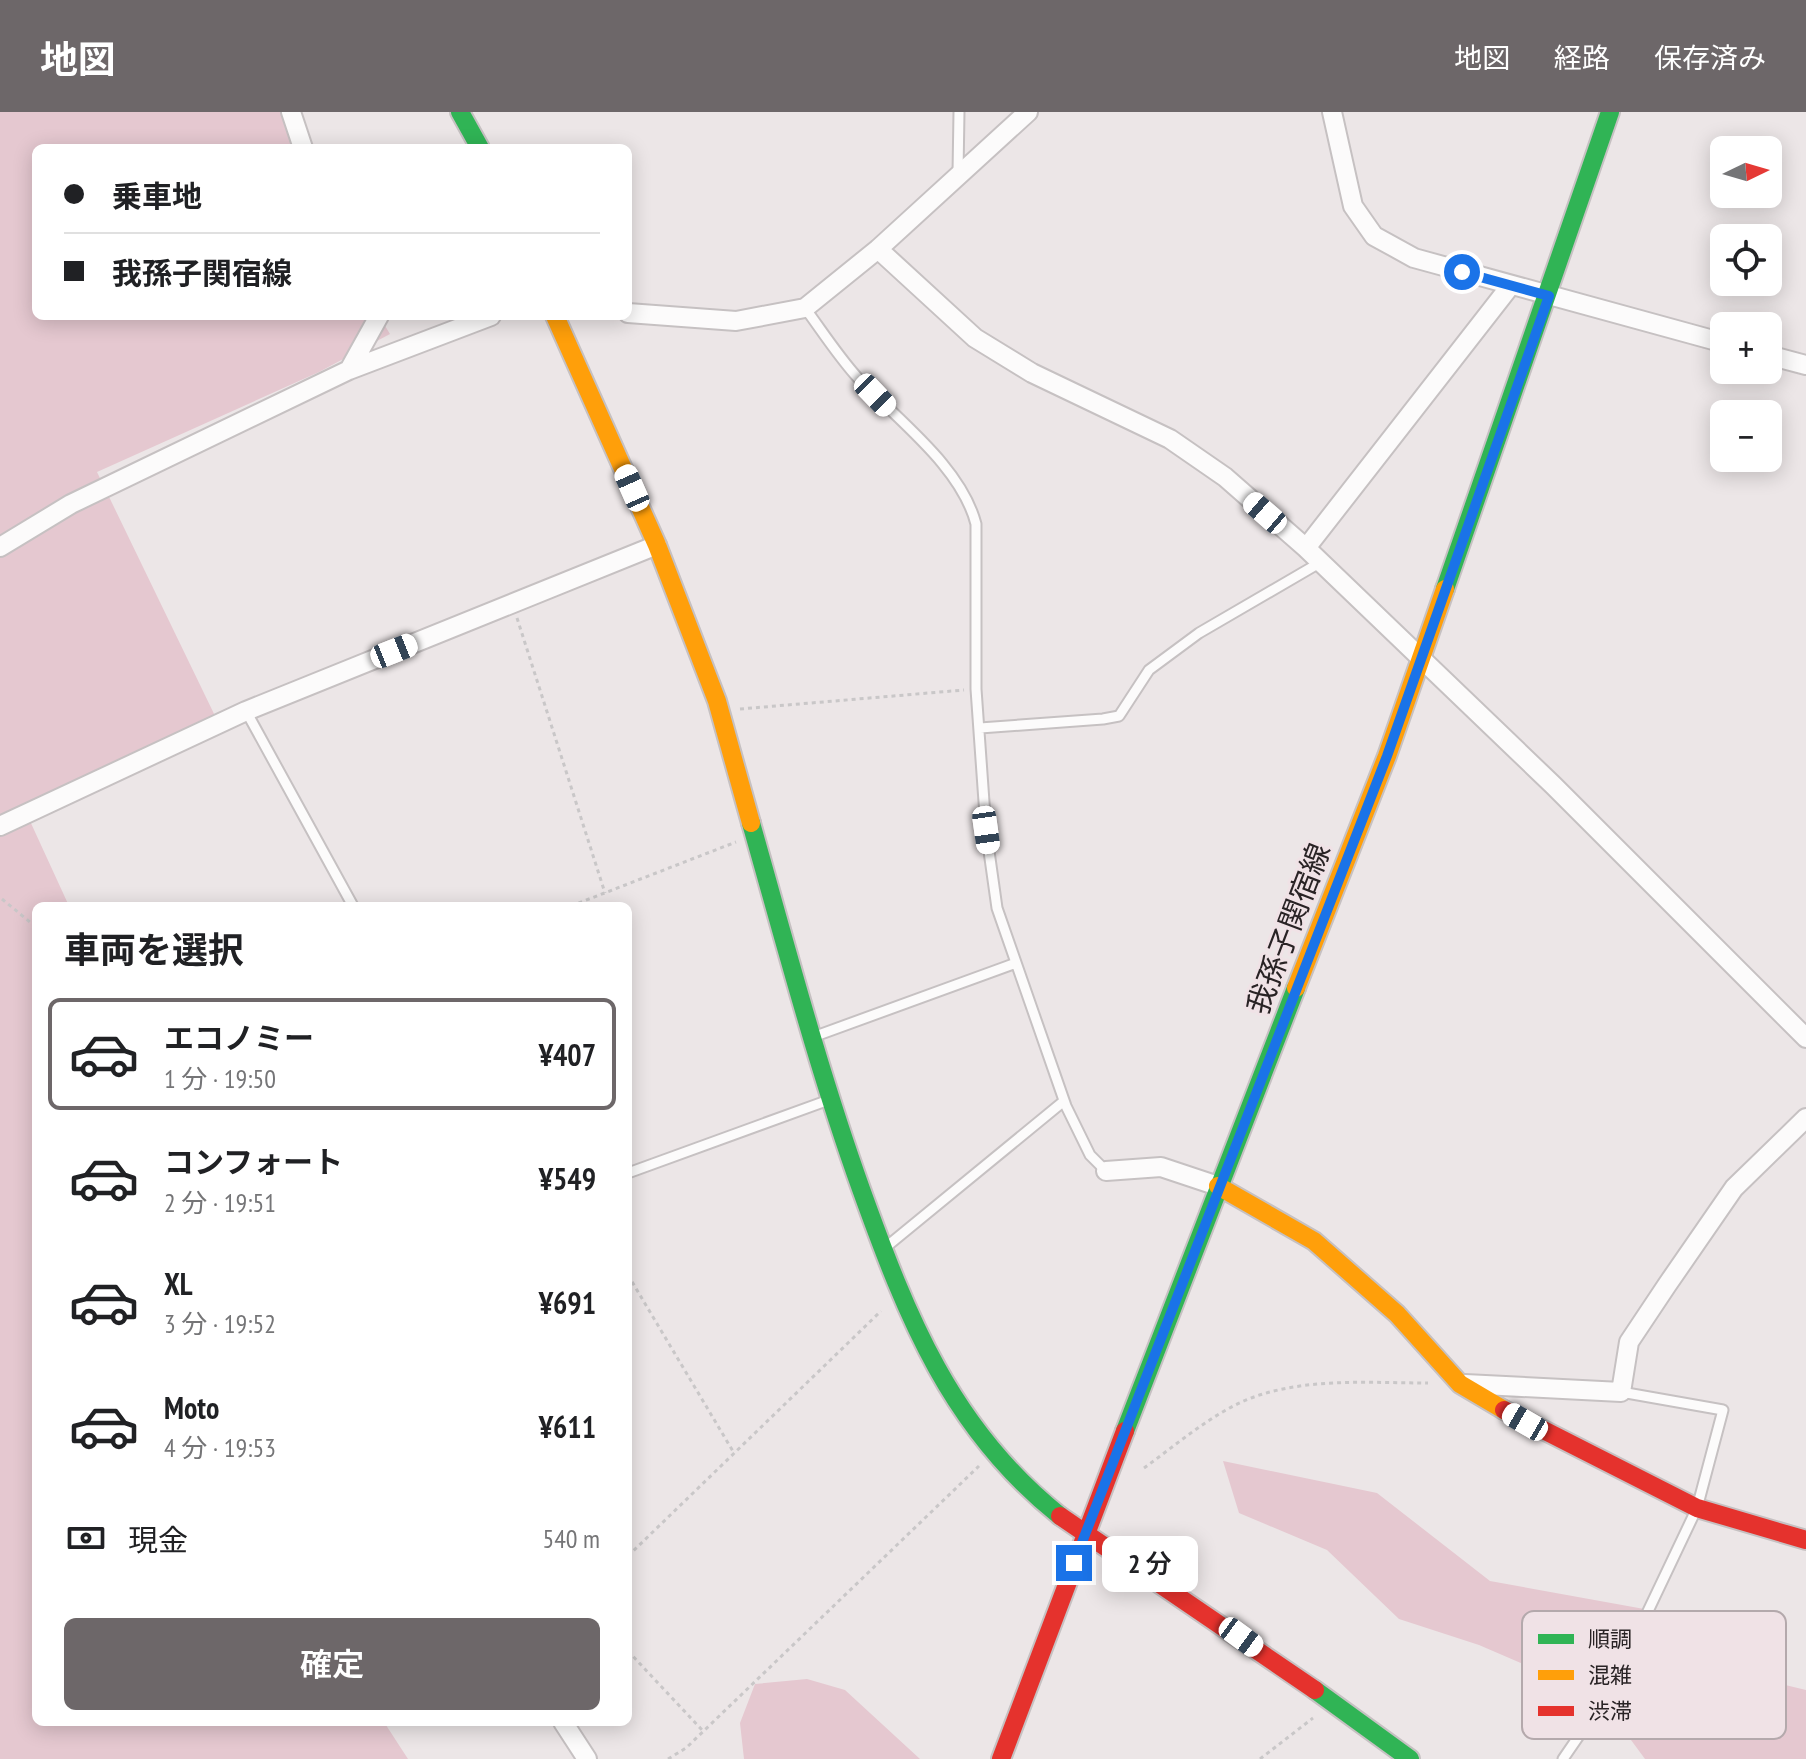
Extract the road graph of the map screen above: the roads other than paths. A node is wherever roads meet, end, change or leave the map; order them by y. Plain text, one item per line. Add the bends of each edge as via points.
1 (291, 112) edge
2 (460, 112) edge
3 (959, 112) edge
4 (1028, 112) edge
5 (1332, 112) edge
6 (1610, 112) edge
7 (302, 144) edge
8 (478, 144) edge
9 (958, 178) junction
10 (878, 249) junction
11 (1511, 285) junction
12 (1549, 296) junction
13 (805, 308) junction
14 (632, 313) edge
15 (377, 320) edge
16 (480, 320) edge
17 (557, 320) edge
18 (1710, 339) edge
19 (1782, 359) edge
20 (1806, 365) edge
21 (349, 370) junction
22 (657, 545) junction
23 (0, 547) edge
24 (1306, 548) junction
25 (1321, 562) junction
26 (1422, 660) junction
27 (246, 711) junction
28 (980, 728) junction
29 (0, 826) edge
30 (351, 902) edge
31 (1016, 963) junction
32 (811, 1038) junction
33 (1806, 1038) edge
34 (829, 1099) junction
35 (1064, 1101) junction
36 (1806, 1118) edge
37 (1106, 1171) joint
38 (632, 1172) edge
39 (1218, 1186) junction
40 (883, 1249) junction
41 (1460, 1384) junction
42 (1621, 1392) junction
43 (1697, 1508) junction
44 (1084, 1535) junction
45 (1806, 1540) edge
46 (1648, 1611) edge
47 (566, 1726) edge
48 (1577, 1739) edge
49 (1390, 1753) edge
50 (587, 1759) edge
51 (1001, 1759) edge
52 (1410, 1759) edge
53 (1563, 1759) edge

1 - 7 street
2 - 8 street
3 - 9 lane
4 - 9 street
5 - 11 street via 1353,206 1374,236 1414,258
6 - 12 street, 我孫子関宿線
9 - 10 street
10 - 13 street
10 - 24 street via 975,338 1032,373 1170,439 1225,477
11 - 12 street
11 - 24 street
12 - 18 street
12 - 26 street, 我孫子関宿線
13 - 14 street via 736,321
13 - 28 lane via 854,374 957,481 970,502 976,524
15 - 21 street
16 - 21 street
17 - 22 street
19 - 20 street
21 - 23 street via 71,504
22 - 27 street
22 - 32 street via 719,710
24 - 25 street
25 - 26 street
25 - 28 lane via 1199,633 1149,670 1119,716
26 - 33 street
26 - 39 street, 我孫子関宿線
27 - 29 street
27 - 30 lane
28 - 31 lane via 997,908
31 - 32 lane
31 - 35 lane
32 - 34 street
34 - 38 lane
34 - 40 street
35 - 37 lane via 1090,1155
35 - 40 lane
36 - 42 street via 1734,1188 1667,1285 1629,1342
37 - 39 street via 1161,1167
39 - 41 street via 1314,1241 1397,1314
39 - 44 street, 我孫子関宿線
40 - 44 street via 928,1356 961,1412 993,1452
41 - 42 street
41 - 43 street
42 - 43 lane via 1723,1410
43 - 45 street
43 - 46 lane
44 - 49 street via 1241,1637
44 - 51 street, 我孫子関宿線
47 - 50 street
48 - 53 lane
49 - 52 street

